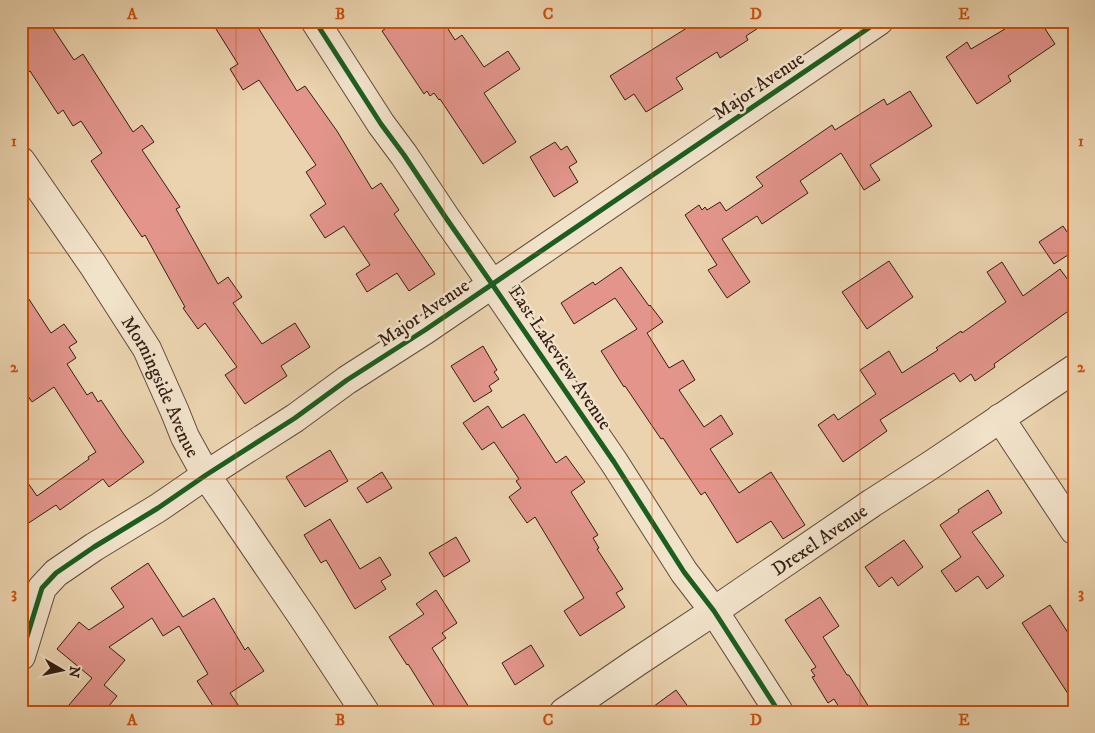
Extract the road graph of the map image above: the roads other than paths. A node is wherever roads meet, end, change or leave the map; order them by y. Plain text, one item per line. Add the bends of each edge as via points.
1 (315, 21) edge
2 (879, 21) edge
3 (21, 161) edge
4 (492, 284) junction
5 (1074, 369) edge
6 (1000, 418) junction
7 (206, 476) junction
8 (1074, 530) edge
9 (714, 611) junction
10 (21, 656) edge
11 (365, 712) edge
12 (564, 712) edge
13 (779, 712) edge

1 - 4 street, East Lakeview Avenue via 381,124
2 - 4 street, Major Avenue
3 - 7 street, Morningside Avenue via 147,350
4 - 7 street, Major Avenue
4 - 9 street, East Lakeview Avenue via 614,462 684,572
5 - 6 street, Drexel Avenue
6 - 8 street
6 - 9 street, Drexel Avenue
7 - 10 street, Major Avenue via 56,573 42,588
7 - 11 street, Morningside Avenue
9 - 12 street, Drexel Avenue
9 - 13 street, East Lakeview Avenue

